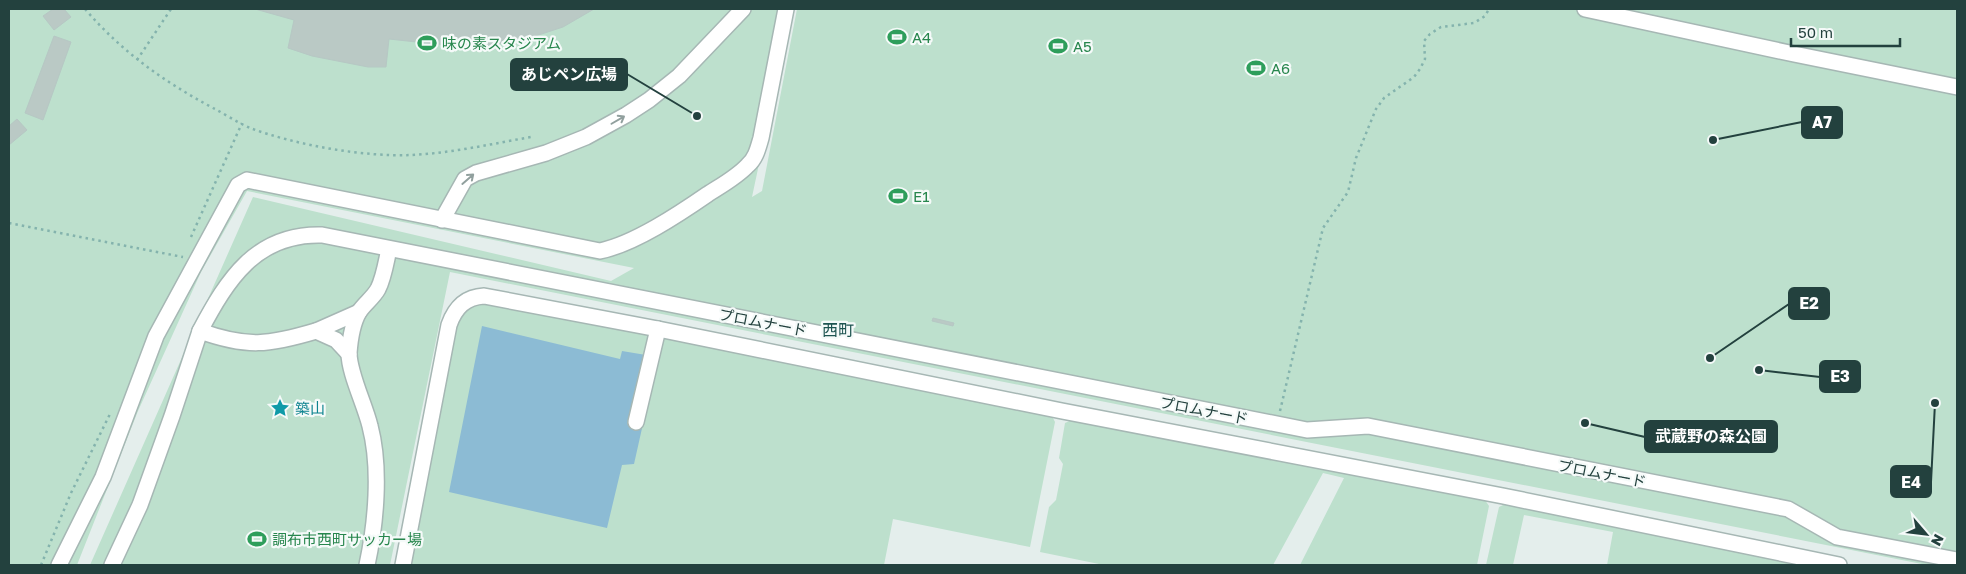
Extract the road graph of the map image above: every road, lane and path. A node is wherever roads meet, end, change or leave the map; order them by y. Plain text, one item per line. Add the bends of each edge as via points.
1 (85, 9) edge
2 (171, 9) edge
3 (743, 9) edge
4 (786, 9) edge
5 (1489, 9) edge
6 (1585, 9) edge
7 (137, 60) junction
8 (1957, 87) edge
9 (531, 137) dead end
10 (442, 220) junction
11 (9, 223) edge
12 (389, 249) junction
13 (182, 257) dead end
14 (360, 312) junction
15 (658, 329) junction
16 (200, 331) junction
17 (316, 331) junction
18 (349, 354) junction
19 (636, 422) dead end
20 (1277, 424) junction
21 (1957, 560) edge
22 (59, 565) edge
23 (112, 565) edge
24 (367, 565) edge
25 (403, 565) edge
26 (1839, 565) edge

1 - 7 path via 115,42
2 - 7 path
10 -> 3 street via 465,179 546,153 620,119 679,76
4 - 10 street via 757,153 737,176 669,220 611,249 600,251
5 - 20 path via 1474,23 1441,27 1430,34 1424,42 1425,59 1420,69 1384,98 1376,109 1356,158 1348,192 1323,228
6 - 8 street
7 - 9 path via 178,89 250,127 315,145 355,152 410,155
10 - 22 street via 247,180 238,185 156,336 103,477
11 - 13 path
12 - 14 street via 379,287
12 - 16 street, プロムナード via 322,235 279,241 256,253 229,282
12 - 20 street, プロムナード
14 - 17 street
14 - 18 street via 352,332
15 - 19 street
15 - 25 street via 491,297 476,296 461,304 449,325
15 - 26 street
16 - 17 street via 239,343 265,344
16 - 23 street, プロムナード via 140,505
17 - 18 street via 336,340
18 - 24 street via 371,428 375,463 376,493
20 - 21 street, プロムナード via 1312,431 1368,426 1778,507 1791,510 1837,537

